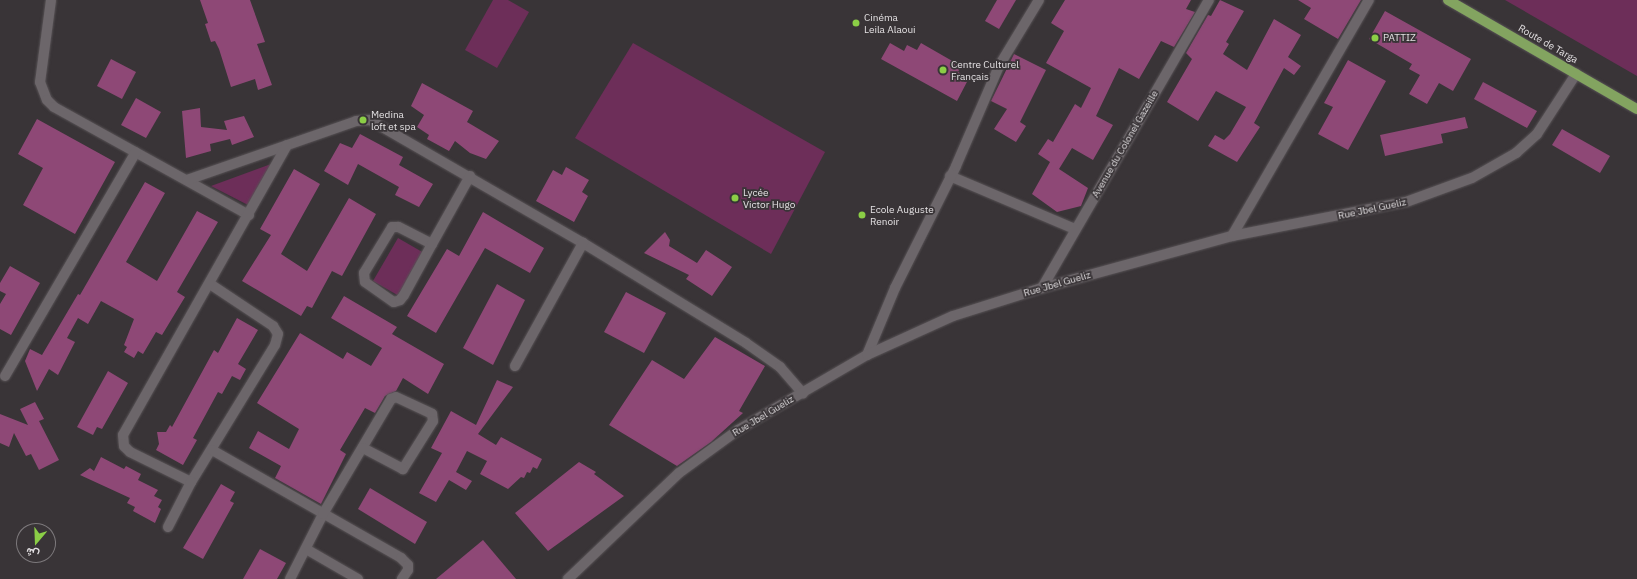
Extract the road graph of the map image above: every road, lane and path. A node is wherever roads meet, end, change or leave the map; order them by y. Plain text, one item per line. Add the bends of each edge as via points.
1 (51, 0) edge
2 (1040, 0) edge
3 (1209, 0) edge
4 (1369, 0) edge
5 (1448, 0) edge
6 (1576, 74) junction
7 (1637, 109) edge
8 (287, 145) junction
9 (136, 152) junction
10 (470, 176) junction
11 (950, 176) junction
12 (187, 180) junction
13 (249, 215) junction
14 (1075, 229) junction
15 (1232, 236) junction
16 (583, 243) junction
17 (432, 244) junction
18 (210, 284) junction
19 (1042, 288) junction
20 (868, 355) junction
21 (515, 366) dead end
22 (5, 376) dead end
23 (803, 393) junction
24 (363, 448) junction
25 (212, 450) junction
26 (191, 482) junction
27 (323, 514) junction
28 (168, 527) dead end
29 (306, 548) junction
30 (290, 579) edge
31 (358, 579) edge
32 (402, 579) edge
33 (568, 579) edge

1 - 9 street via 40,82 42,91 54,107
2 - 11 street via 999,66
3 - 14 street, Avenue du Colonel Gazeille
4 - 15 street
5 - 6 main road, Route de Targa
6 - 7 main road, Route de Targa
6 - 15 street, Rue Jbel Gueliz via 1537,134 1516,153 1472,178 1406,202
8 - 10 street via 362,119 377,124
8 - 12 street
8 - 13 street
9 - 12 street
9 - 22 street
10 - 16 street
10 - 17 street
11 - 14 street
11 - 20 street via 895,288
12 - 13 street
13 - 18 street
14 - 19 street, Avenue du Colonel Gazeille
15 - 19 street, Rue Jbel Gueliz
16 - 21 street
16 - 23 street via 780,366
17 - 17 street via 404,295 397,302 365,282 364,272 392,227 398,227
18 - 25 street via 274,326 278,334 275,345
18 - 26 street via 122,435 124,446 130,452
19 - 20 street, Rue Jbel Gueliz via 953,316
20 - 23 street, Rue Jbel Gueliz
23 - 33 street, Rue Jbel Gueliz via 738,430 679,473
24 - 24 street via 394,397 432,414 433,421 403,468
24 - 27 street
25 - 26 street
25 - 27 street
26 - 28 street
27 - 29 street
27 - 32 street via 405,560 408,570
29 - 30 street
29 - 31 street

